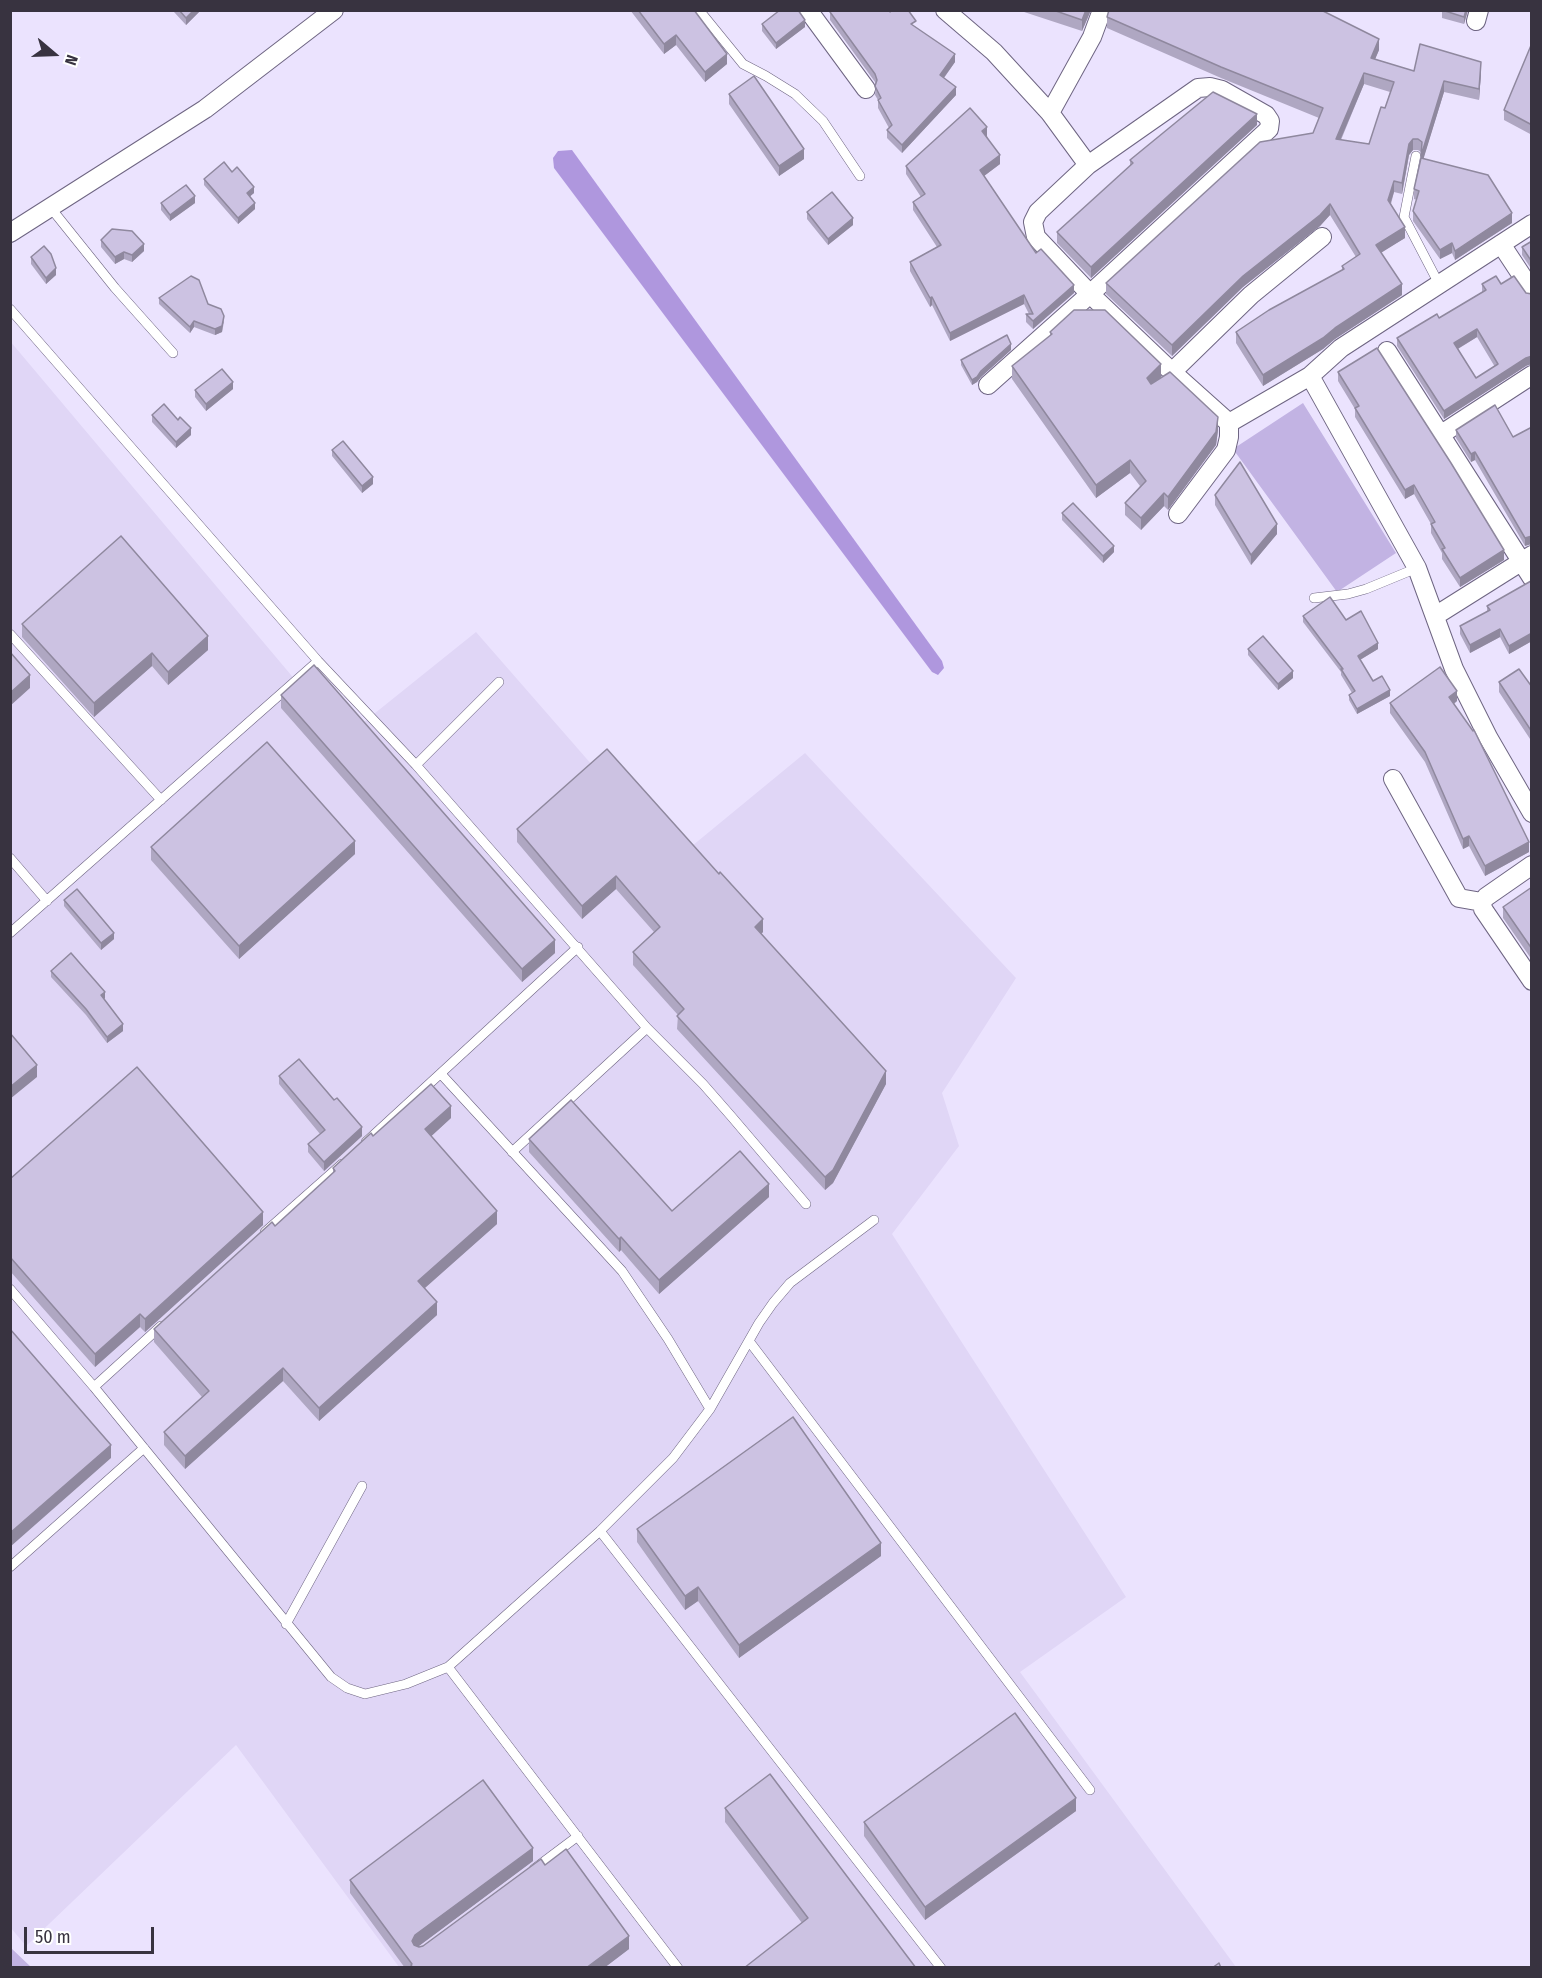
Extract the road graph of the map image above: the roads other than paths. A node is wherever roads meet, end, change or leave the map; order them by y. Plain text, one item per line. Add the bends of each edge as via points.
1 (334, 10) edge
2 (699, 10) edge
3 (808, 10) edge
4 (945, 10) edge
5 (1102, 10) edge
6 (866, 89) dead end
7 (1050, 113) junction
8 (1416, 156) dead end
9 (1088, 165) junction
10 (860, 176) dead end
11 (50, 207) junction
12 (1532, 224) edge
13 (10, 232) edge
14 (1322, 237) dead end
15 (1501, 244) junction
16 (1439, 284) junction
17 (1532, 291) edge
18 (1090, 294) junction
19 (10, 309) edge
20 (1387, 351) dead end
21 (173, 353) dead end
22 (1172, 372) junction
23 (1532, 375) edge
24 (1310, 376) junction
25 (988, 385) dead end
26 (1229, 423) junction
27 (1440, 435) junction
28 (1178, 514) dead end
29 (1526, 558) edge
30 (1417, 568) junction
31 (1532, 578) edge
32 (1314, 598) dead end
33 (1435, 616) junction
34 (10, 634) edge
35 (318, 662) junction
36 (499, 682) dead end
37 (416, 765) junction
38 (1393, 779) dead end
39 (161, 800) junction
40 (1532, 813) edge
41 (10, 858) edge
42 (1532, 865) edge
43 (47, 901) junction
44 (1482, 902) junction
45 (10, 933) edge
46 (578, 947) junction
47 (1532, 981) edge
48 (647, 1028) junction
49 (441, 1074) junction
50 (355, 1152) edge
51 (512, 1152) junction
52 (347, 1159) edge
53 (806, 1204) dead end
54 (874, 1220) dead end
55 (254, 1242) edge
56 (10, 1289) edge
57 (165, 1322) edge
58 (750, 1341) junction
59 (94, 1387) junction
60 (710, 1409) junction
61 (144, 1448) junction
62 (362, 1486) dead end
63 (600, 1531) junction
64 (10, 1567) edge
65 (286, 1624) junction
66 (448, 1667) junction
67 (1090, 1790) dead end
68 (578, 1836) junction
69 (522, 1878) edge
70 (678, 1968) edge
71 (941, 1968) edge

1 - 11 street via 204,109
2 - 10 lane via 743,64 795,94 823,121
3 - 6 street
4 - 7 street via 994,52
5 - 7 street via 1092,37
7 - 9 street
8 - 16 lane via 1404,217
9 - 18 street via 1038,212 1033,222 1036,237
9 - 18 street via 1197,88 1222,90 1270,121 1269,129
11 - 13 street
11 - 21 lane
12 - 15 street
14 - 22 street via 1251,295
15 - 16 street
15 - 17 street
16 - 24 street via 1341,348
18 - 22 street
18 - 25 street
19 - 35 lane
20 - 27 street
22 - 26 street
23 - 27 street
24 - 26 street
24 - 30 street
26 - 28 street via 1226,450
27 - 29 street
29 - 31 street
29 - 33 street
30 - 32 lane via 1366,589
30 - 33 street
33 - 40 street via 1454,669
34 - 39 lane
35 - 37 lane
35 - 39 lane
36 - 37 lane
37 - 46 lane
38 - 44 street via 1459,898
39 - 43 lane
41 - 43 lane
42 - 44 street
43 - 45 lane
44 - 47 street
46 - 48 lane
46 - 49 lane
48 - 51 lane
48 - 53 lane via 703,1084
49 - 50 lane
49 - 51 lane
51 - 60 lane via 622,1271
52 - 55 lane
54 - 58 lane via 790,1283
56 - 59 lane
57 - 59 lane
58 - 60 lane
58 - 67 lane
59 - 61 lane
60 - 63 lane via 673,1458
61 - 64 lane
61 - 65 lane
62 - 65 lane
63 - 66 lane
63 - 71 lane
65 - 66 lane via 331,1677 365,1694 406,1684
66 - 68 lane
68 - 69 lane
68 - 70 lane

